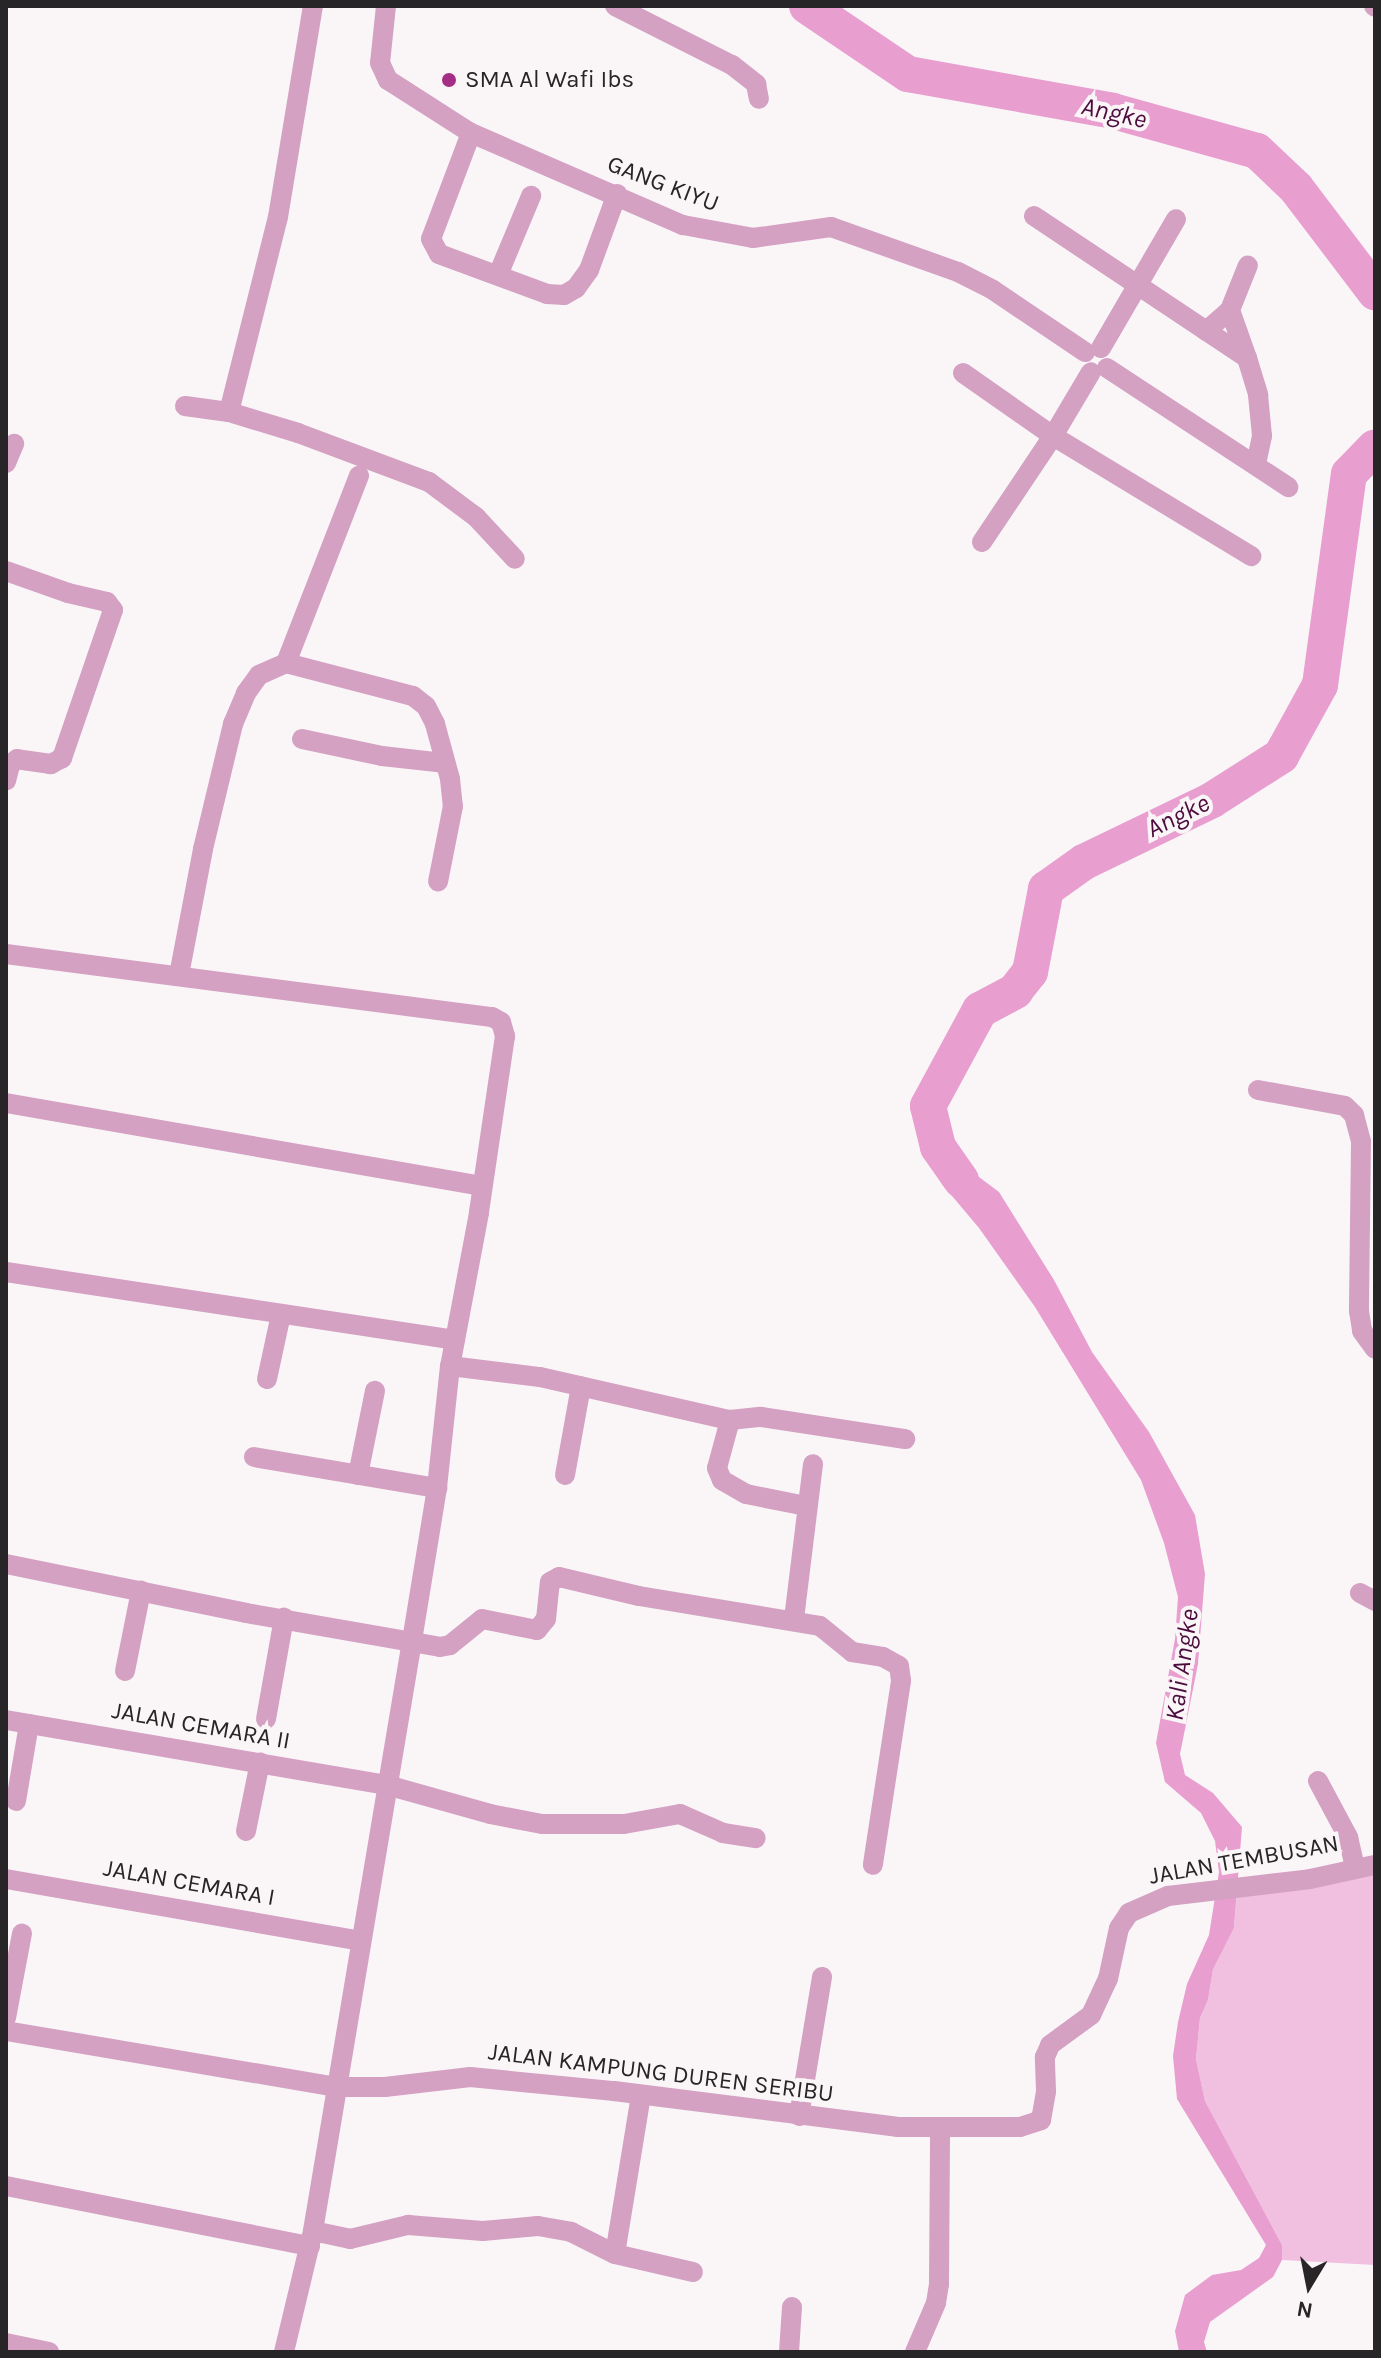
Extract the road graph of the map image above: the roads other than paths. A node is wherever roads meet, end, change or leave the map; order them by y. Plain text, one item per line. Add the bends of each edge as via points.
1 (313, 6) edge
2 (386, 6) edge
3 (615, 6) edge
4 (759, 99) dead end
5 (471, 133) junction
6 (617, 194) junction
7 (531, 196) dead end
8 (1034, 216) dead end
9 (1176, 219) dead end
10 (1248, 265) dead end
11 (498, 275) junction
12 (1138, 286) junction
13 (1230, 310) junction
14 (1206, 331) junction
15 (1247, 358) junction
16 (1096, 360) junction
17 (963, 373) dead end
18 (185, 406) dead end
19 (229, 412) junction
20 (1053, 436) junction
21 (1256, 464) junction
22 (359, 476) dead end
23 (1288, 487) dead end
24 (982, 542) dead end
25 (1251, 556) dead end
26 (515, 559) dead end
27 (6, 571) edge
28 (286, 663) junction
29 (302, 739) dead end
30 (444, 763) junction
31 (6, 781) edge
32 (438, 882) dead end
33 (6, 954) edge
34 (179, 975) junction
35 (1258, 1090) dead end
36 (6, 1103) edge
37 (480, 1186) junction
38 (6, 1272) edge
39 (281, 1314) junction
40 (455, 1340) junction
41 (1375, 1349) edge
42 (450, 1366) junction
43 (267, 1379) dead end
44 (581, 1386) junction
45 (375, 1391) dead end
46 (730, 1420) junction
47 (905, 1439) dead end
48 (254, 1457) dead end
49 (813, 1464) dead end
50 (358, 1475) junction
51 (565, 1475) dead end
52 (437, 1488) junction
53 (806, 1506) junction
54 (6, 1564) edge
55 (141, 1591) junction
56 (284, 1618) junction
57 (794, 1619) junction
58 (412, 1641) junction
59 (125, 1671) dead end
60 (266, 1719) dead end
61 (6, 1720) edge
62 (29, 1724) junction
63 (260, 1762) junction
64 (1318, 1781) dead end
65 (387, 1785) junction
66 (16, 1801) dead end
67 (246, 1831) dead end
68 (756, 1838) dead end
69 (873, 1865) dead end
70 (1365, 1866) edge
71 (6, 1879) edge
72 (22, 1933) dead end
73 (361, 1941) junction
74 (822, 1977) dead end
75 (6, 2018) edge
76 (6, 2031) edge
77 (337, 2087) junction
78 (641, 2096) junction
79 (799, 2116) junction
80 (940, 2127) junction
81 (6, 2186) edge
82 (311, 2238) junction
83 (615, 2254) junction
84 (693, 2272) dead end
85 (792, 2307) dead end
86 (6, 2343) edge
87 (49, 2352) edge
88 (284, 2352) edge
89 (789, 2352) edge
90 (915, 2352) edge

1 - 19 street via 275,232
2 - 5 street, GANG KIYU via 380,63 388,80
3 - 4 street via 732,65 756,84
5 - 6 street, GANG KIYU
5 - 11 street via 431,239 439,254
6 - 11 street via 589,270 576,288 564,295 547,294
6 - 16 street, GANG KIYU via 712,233 753,238 831,227 958,272
7 - 11 street
8 - 12 street
9 - 12 street
10 - 13 street
12 - 14 street
12 - 16 street
13 - 14 street
13 - 15 street
14 - 15 street
15 - 21 street via 1262,436
16 - 20 street
16 - 21 street, GANG KIYU
17 - 20 street
18 - 19 street
19 - 26 street via 429,482 476,517
20 - 24 street
20 - 25 street
21 - 23 street, GANG KIYU
22 - 28 street
27 - 31 street via 107,602 113,610 62,758 51,764 17,759
28 - 30 street via 413,696 426,706 435,724
28 - 34 street via 259,675 233,724
29 - 30 street
30 - 32 street via 453,806
33 - 34 street
34 - 37 street via 501,1022 505,1051
35 - 41 street via 1345,1106 1354,1115 1361,1142 1359,1311 1362,1331
36 - 37 street
37 - 40 street
38 - 39 street
39 - 40 street
39 - 43 street
40 - 42 street
42 - 44 street
42 - 52 street
44 - 46 street
44 - 51 street
45 - 50 street
46 - 47 street via 761,1417
46 - 53 street via 717,1468 722,1480 746,1494
48 - 50 street
49 - 53 street
50 - 52 street
52 - 58 street
53 - 57 street
54 - 55 street
55 - 56 street
55 - 59 street
56 - 58 street
56 - 60 street
57 - 58 street via 639,1596 559,1577 550,1582 546,1619 537,1630 482,1619 450,1645
57 - 69 street via 828,1630 852,1652 883,1657 899,1666
58 - 65 street
61 - 62 street, JALAN CEMARA II
62 - 63 street, JALAN CEMARA II
62 - 66 street
63 - 65 street, JALAN CEMARA II
63 - 67 street
64 - 70 street
65 - 68 street, JALAN CEMARA II via 542,1824 624,1824 680,1814 723,1833
65 - 73 street
70 - 80 street, JALAN TEMBUSAN via 1155,1899 1129,1913 1119,1928 1108,1979 1091,2015 1050,2045 1041,2120 1020,2127
71 - 73 street, JALAN CEMARA I
72 - 75 street
73 - 77 street
74 - 79 street
76 - 77 street, JALAN KAMPUNG DUREN SERIBU
77 - 78 street, JALAN KAMPUNG DUREN SERIBU via 470,2077
77 - 82 street
78 - 79 street, JALAN KAMPUNG DUREN SERIBU
78 - 83 street
79 - 80 street, JALAN KAMPUNG DUREN SERIBU
80 - 90 street via 939,2284
81 - 82 street
82 - 83 street via 350,2239 408,2225 483,2231 538,2226 571,2232
82 - 88 street
83 - 84 street
85 - 89 street
86 - 87 street

